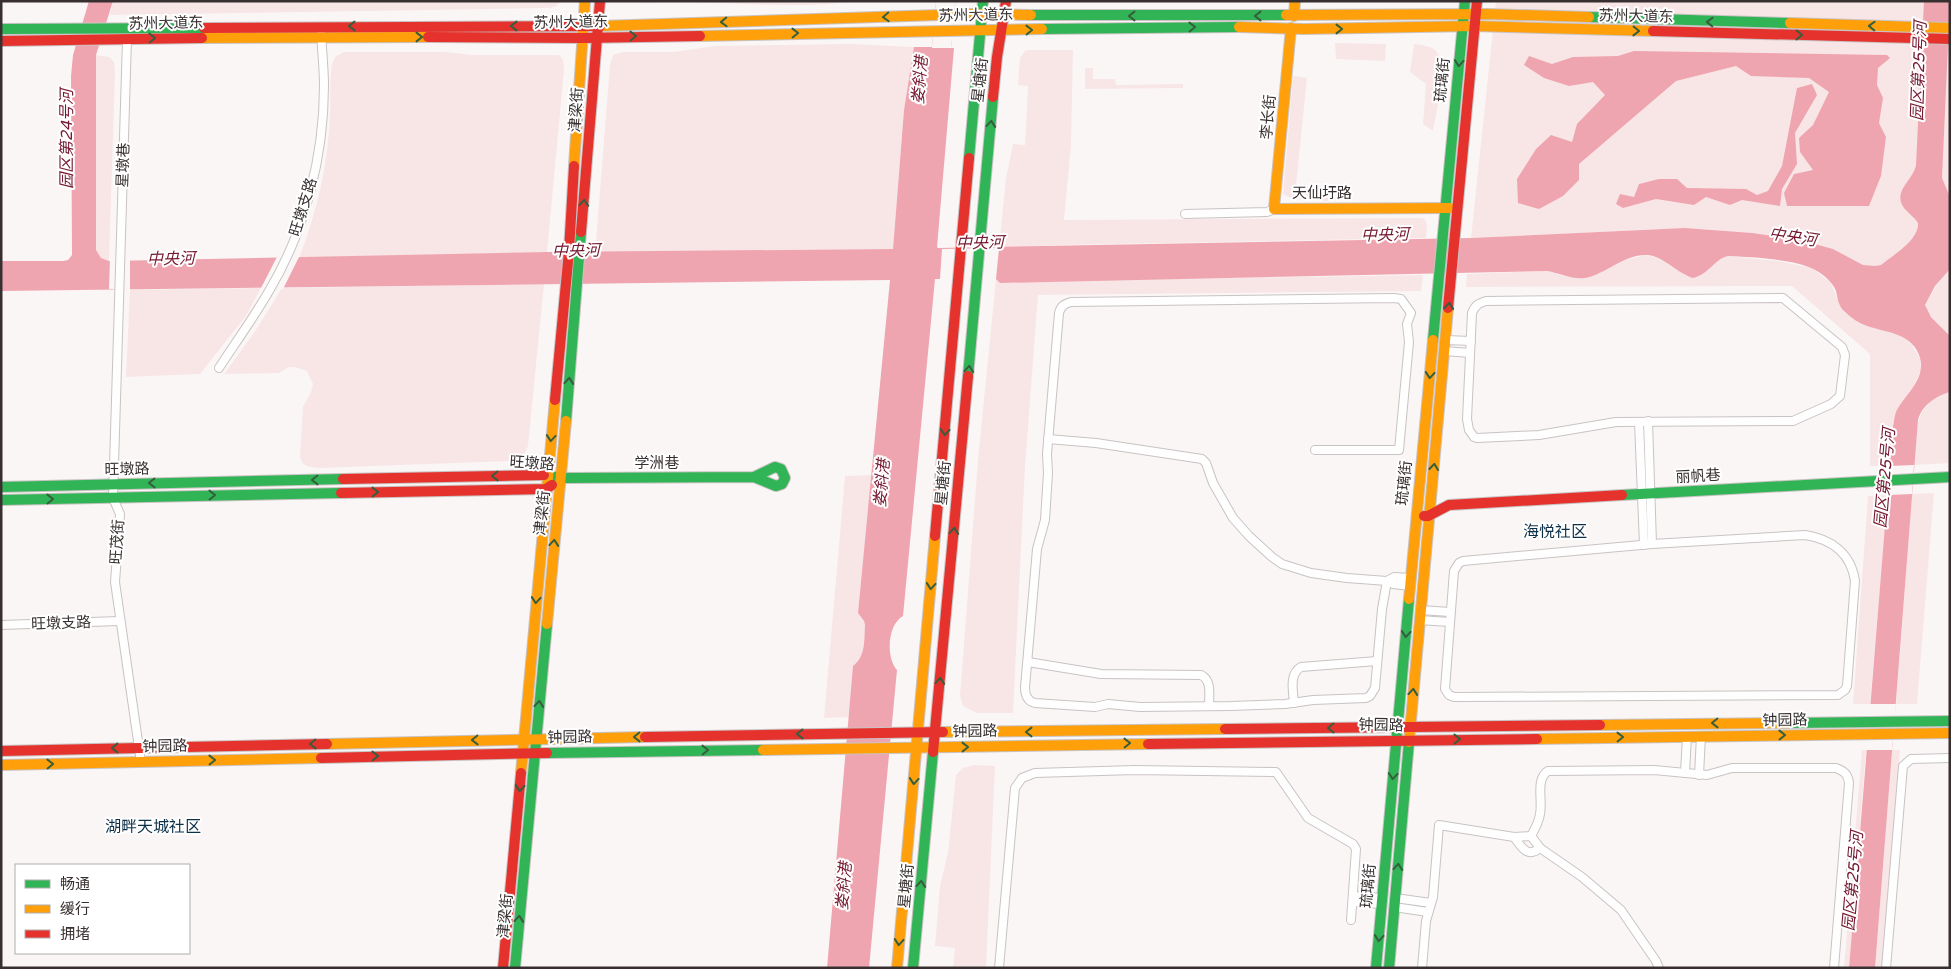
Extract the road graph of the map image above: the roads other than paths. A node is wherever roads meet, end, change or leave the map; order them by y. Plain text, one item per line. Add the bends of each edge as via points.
1 (585, 1) edge
2 (600, 1) edge
3 (983, 1) edge
4 (1006, 1) edge
5 (1291, 1) edge
6 (1295, 1) edge
7 (1464, 1) edge
8 (1477, 1) edge
9 (982, 14) junction
10 (1004, 14) junction
11 (1463, 14) junction
12 (1475, 15) junction
13 (1292, 16) junction
14 (598, 25) junction
15 (584, 26) junction
16 (1462, 26) junction
17 (1474, 26) junction
18 (1291, 28) junction
19 (1950, 28) edge
20 (1, 29) edge
21 (980, 30) junction
22 (1002, 30) junction
23 (321, 31) junction
24 (1920, 33) junction
25 (597, 37) junction
26 (584, 38) junction
27 (1950, 38) edge
28 (127, 39) junction
29 (1, 41) edge
30 (1446, 208) junction
31 (1459, 208) junction
32 (1274, 209) junction
33 (1186, 214) dead end
34 (119, 292) joint
35 (1446, 340) junction
36 (1471, 341) junction
37 (1445, 352) junction
38 (1470, 353) junction
39 (219, 368) dead end
40 (1648, 421) junction
41 (1639, 422) junction
42 (1048, 439) junction
43 (1315, 450) dead end
44 (548, 475) junction
45 (754, 477) dead end
46 (1950, 477) edge
47 (561, 478) junction
48 (113, 484) junction
49 (1, 487) edge
50 (546, 489) junction
51 (1418, 494) junction
52 (1646, 494) junction
53 (1431, 496) junction
54 (113, 498) junction
55 (1, 500) edge
56 (1449, 505) junction
57 (1416, 516) junction
58 (1428, 516) junction
59 (1648, 544) junction
60 (1387, 580) junction
61 (1410, 582) junction
62 (1450, 612) junction
63 (1420, 615) junction
64 (120, 621) junction
65 (1450, 622) junction
66 (1, 625) edge
67 (1377, 661) junction
68 (1028, 662) junction
69 (1294, 703) junction
70 (1210, 706) junction
71 (1950, 721) edge
72 (1410, 726) junction
73 (1397, 727) junction
74 (918, 732) junction
75 (936, 732) junction
76 (1950, 733) edge
77 (1687, 736) junction
78 (1701, 736) junction
79 (524, 739) junction
80 (536, 739) junction
81 (1396, 741) junction
82 (1409, 741) junction
83 (934, 747) junction
84 (138, 748) junction
85 (916, 748) junction
86 (1, 751) edge
87 (523, 753) junction
88 (534, 753) junction
89 (1950, 758) edge
90 (140, 762) junction
91 (1, 765) edge
92 (1684, 773) junction
93 (1699, 775) junction
94 (1531, 836) junction
95 (1514, 837) junction
96 (1540, 848) junction
97 (1353, 899) junction
98 (1382, 901) junction
99 (1395, 902) junction
100 (1431, 903) junction
101 (1428, 912) junction
102 (1351, 920) dead end
103 (503, 968) edge
104 (515, 968) edge
105 (897, 968) edge
106 (913, 968) edge
107 (998, 968) edge
108 (1376, 968) edge
109 (1389, 968) edge
110 (1422, 968) edge
111 (1659, 968) edge
112 (1834, 968) edge
113 (1886, 968) edge

1 - 15 main road, 津梁街
2 - 14 main road, 津梁街
3 - 9 main road, 星塘街
4 - 10 main road, 星塘街
5 - 13 main road
6 - 13 main road
7 - 11 main road, 琉璃街
8 - 12 main road, 琉璃街
9 - 10 main road, 苏州大道东
9 -> 14 main road, 苏州大道东
9 - 21 main road, 星塘街
13 -> 10 main road, 苏州大道东
10 - 22 main road, 星塘街
11 - 12 main road, 苏州大道东
11 - 13 main road, 苏州大道东
11 - 16 main road, 琉璃街
12 - 17 main road, 琉璃街
24 -> 12 main road, 苏州大道东
14 - 15 main road, 苏州大道东
14 - 25 main road, 津梁街
15 -> 23 main road, 苏州大道东
15 - 26 main road, 津梁街
16 - 17 main road, 苏州大道东
18 -> 16 main road, 苏州大道东
16 -> 30 main road, 琉璃街
17 -> 24 main road, 苏州大道东
17 - 31 main road, 琉璃街
22 -> 18 main road, 苏州大道东
18 - 32 main road, 李长街
19 - 24 main road, 苏州大道东
20 - 23 main road, 苏州大道东
21 - 22 main road, 苏州大道东
25 -> 21 main road, 苏州大道东
21 -> 74 main road, 星塘街
75 -> 22 main road, 星塘街
23 -> 26 main road, 苏州大道东
28 -> 23 main road, 苏州大道东
23 - 39 street, 旺墩支路 via 324,87 319,145 309,197 288,255 270,291
24 - 27 main road, 苏州大道东
25 - 26 main road, 苏州大道东
47 -> 25 main road, 津梁街
26 -> 44 main road, 津梁街 via 569,252
28 - 29 main road, 苏州大道东
28 - 34 street, 星墩巷
30 - 31 main road, 天仙圩路
30 - 32 main road, 天仙圩路
30 -> 51 main road, 琉璃街
35 -> 31 main road, 琉璃街
32 - 33 street, 天仙圩路 via 1267,212
34 - 48 street, 旺茂街
35 - 36 street
35 - 37 main road, 琉璃街
36 - 38 street
36 - 40 street via 1472,312 1475,306 1486,300 1780,298 1844,351 1840,396 1831,404 1793,421
37 - 38 street
53 -> 37 main road, 琉璃街
38 - 41 street via 1467,419 1474,437 1539,435 1616,422
40 - 41 street
40 - 52 street
41 - 52 street
42 - 43 street via 1059,313 1065,304 1401,299 1411,313 1407,328 1409,342 1399,450
42 - 60 street via 1202,459 1233,518 1248,536 1282,564 1328,576
42 - 68 street via 1045,520 1038,549
44 - 47 main road, 旺墩路
44 -> 48 main road, 旺墩路
44 - 50 main road, 津梁街
45 - 47 main road, 学洲巷
46 - 52 main road, 丽帆巷
47 - 50 main road, 旺墩路
80 -> 47 main road, 津梁街
48 - 49 main road, 旺墩路
48 - 54 street, 旺茂街
54 -> 50 main road, 旺墩路
50 -> 79 main road, 津梁街
51 - 53 main road, 丽帆巷
51 - 57 main road, 琉璃街
52 - 56 main road, 丽帆巷
52 - 59 street
53 - 56 main road, 丽帆巷
53 - 58 main road, 琉璃街
55 -> 54 main road, 旺墩路
54 - 64 street, 旺茂街 via 120,514 115,582
56 - 58 main road, 丽帆巷
57 - 58 main road, 丽帆巷
57 - 61 main road, 琉璃街
58 - 63 main road, 琉璃街
59 - 62 street via 1463,561 1454,570
59 - 65 street via 1805,535 1827,540 1838,547 1854,570 1855,581 1845,690 1838,695 1454,697 1446,692 1444,685
60 - 61 street via 1394,577
60 - 67 street
61 -> 73 main road, 琉璃街
62 - 63 street
62 - 65 street
63 - 65 street
72 -> 63 main road, 琉璃街
64 - 66 street, 旺墩支路
64 - 84 street, 旺茂街
67 - 69 street via 1373,693 1366,698
67 - 69 street via 1301,666 1293,677
68 - 70 street via 1101,674 1202,674 1209,683
68 - 70 street via 1026,692 1028,699 1035,703 1095,707 1108,704
69 - 70 street
71 -> 72 main road, 钟园路
72 - 73 main road, 钟园路
72 - 82 main road, 琉璃街
73 -> 75 main road, 钟园路
73 - 81 main road, 琉璃街
74 - 75 main road, 钟园路
74 -> 80 main road, 钟园路
74 - 85 main road, 星塘街
75 - 83 main road, 星塘街
78 -> 76 main road, 钟园路
77 - 78 main road, 钟园路
82 -> 77 main road, 钟园路
77 - 92 street
78 - 93 street
79 - 80 main road, 钟园路
79 -> 84 main road, 钟园路
79 - 87 main road, 津梁街
80 - 88 main road, 津梁街
81 - 82 main road, 钟园路
83 -> 81 main road, 钟园路
81 -> 98 main road, 琉璃街
99 -> 82 main road, 琉璃街
83 - 85 main road, 钟园路
106 -> 83 main road, 星塘街
84 -> 86 main road, 钟园路
84 - 90 street, 旺茂街
88 -> 85 main road, 钟园路
85 -> 105 main road, 星塘街
87 - 88 main road, 钟园路
90 -> 87 main road, 钟园路
87 -> 103 main road, 津梁街
104 -> 88 main road, 津梁街
89 - 113 street via 1918,758 1903,766
91 -> 90 main road, 钟园路
92 - 93 street
92 - 94 street via 1654,770 1548,771 1541,782 1540,814
93 - 112 street via 1732,768 1836,768 1847,774 1850,783
94 - 95 street
94 - 96 street
95 - 96 street via 1526,852
95 - 100 street via 1439,825
96 - 111 street via 1621,910
97 - 98 street
97 - 102 street
97 - 107 street via 1356,854 1353,844 1308,818 1276,772 1135,770 1028,775 1017,782 1015,788
98 -> 108 main road, 琉璃街
99 - 100 street
99 - 101 street
99 - 109 main road, 琉璃街
100 - 101 street
101 - 110 street

